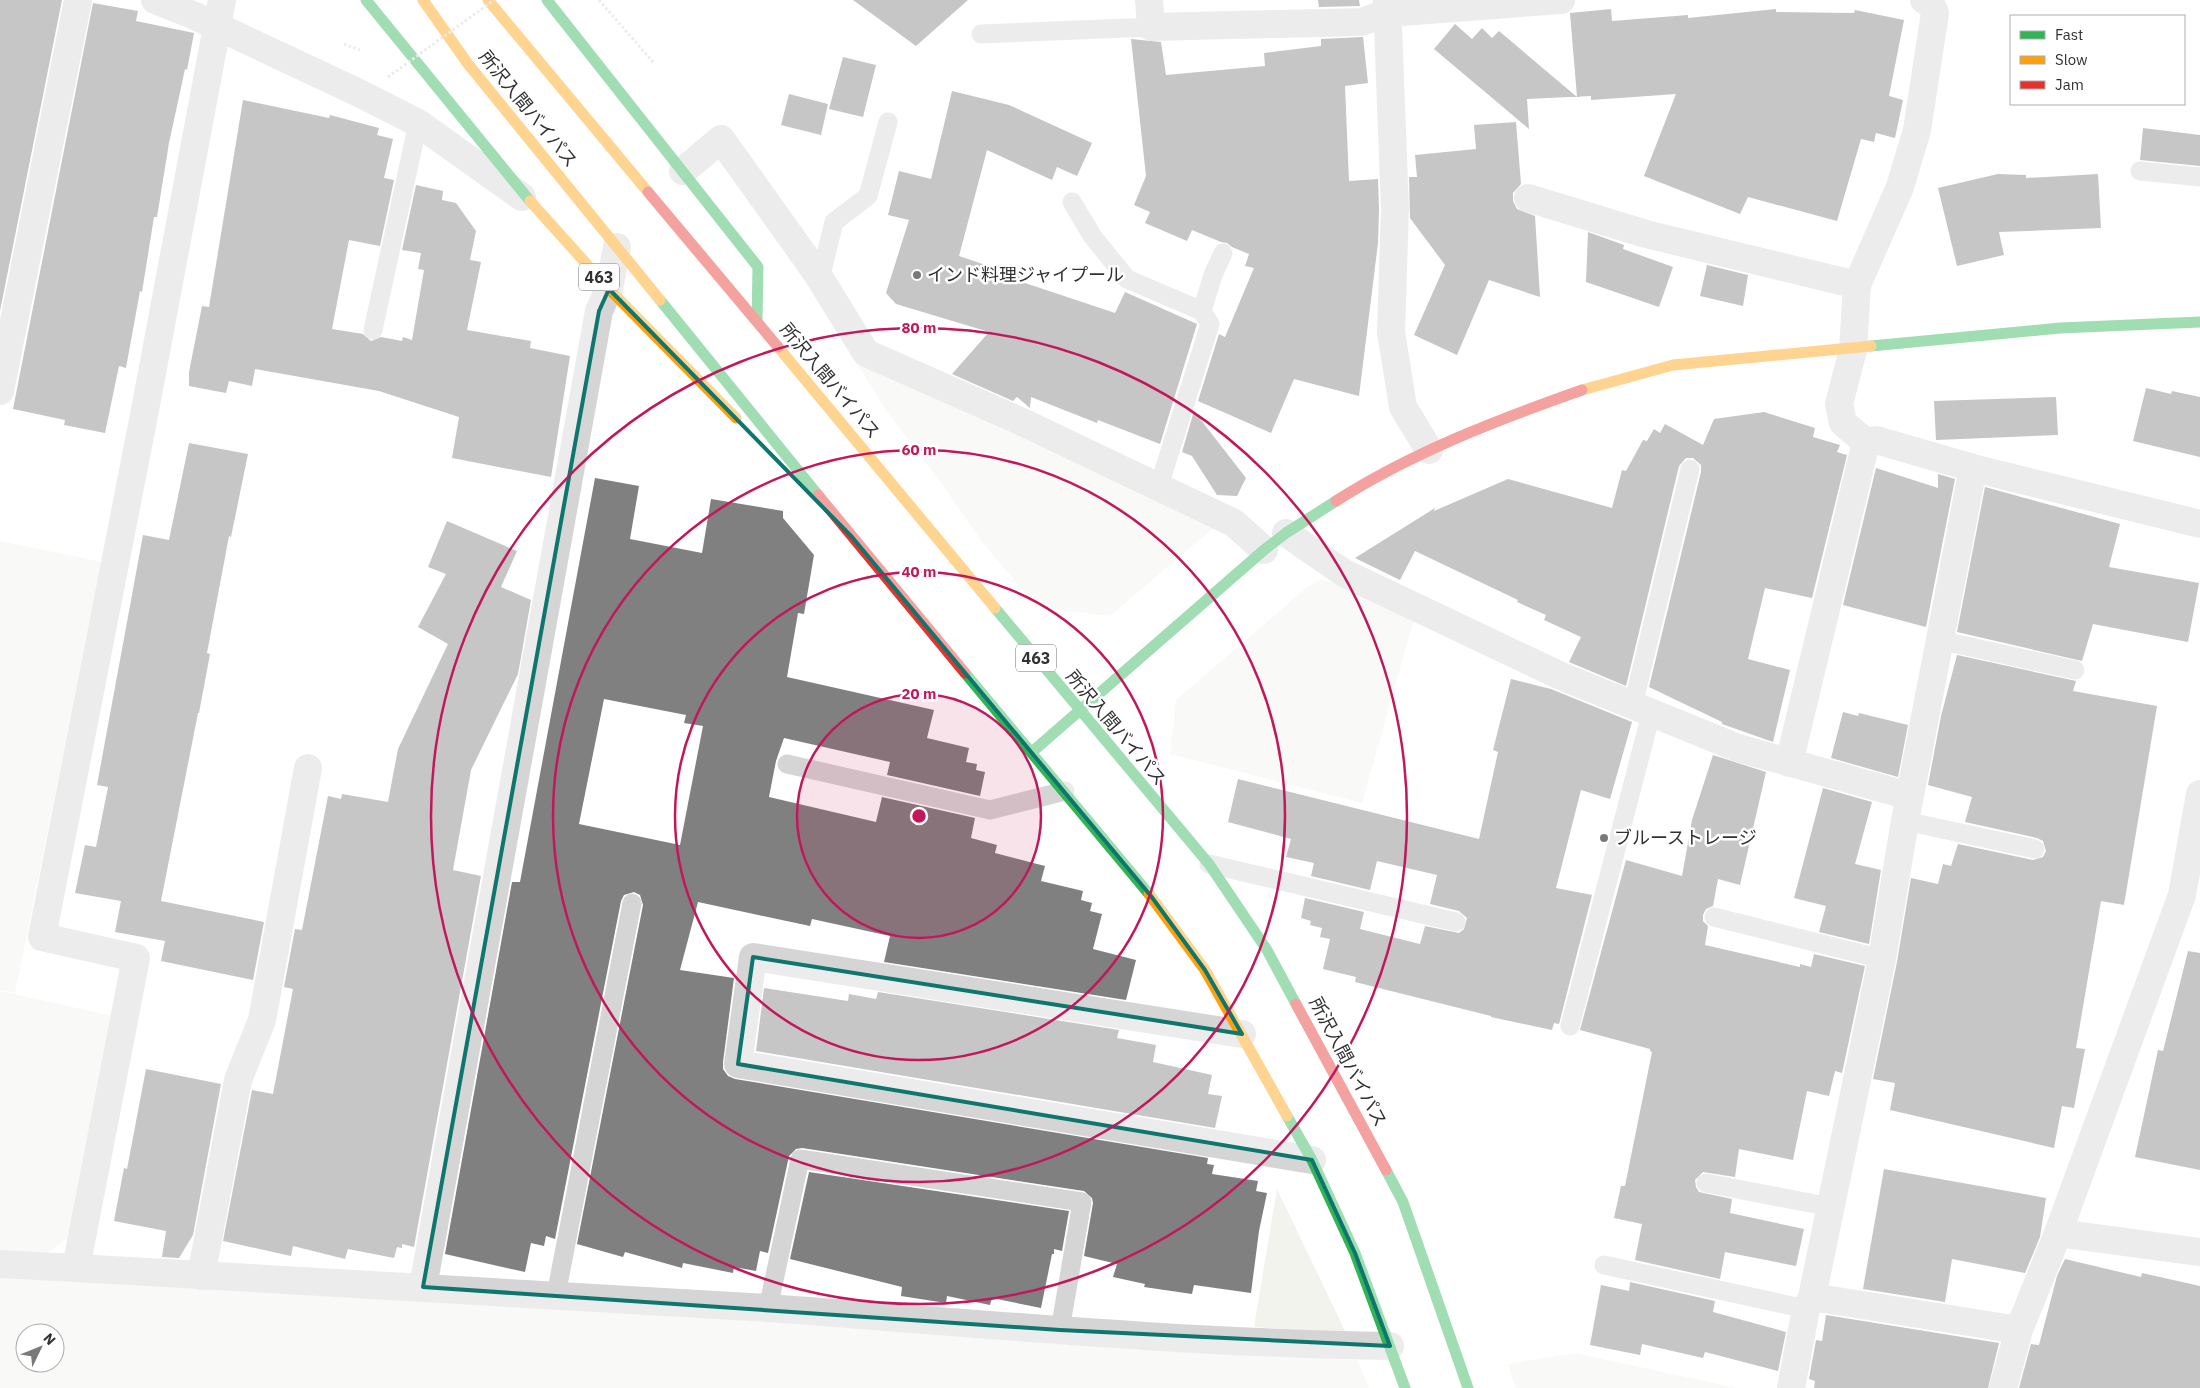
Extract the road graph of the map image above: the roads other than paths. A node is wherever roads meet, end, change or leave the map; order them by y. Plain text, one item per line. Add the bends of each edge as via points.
1 (78, 0) edge
2 (155, 0) edge
3 (222, 0) edge
4 (366, 0) edge
5 (423, 0) edge
6 (488, 0) edge
7 (547, 0) edge
8 (1149, 0) edge
9 (1561, 0) edge
10 (1924, 0) edge
11 (1387, 6) edge
12 (215, 27) junction
13 (1151, 27) junction
14 (981, 34) dead end
15 (888, 122) dead end
16 (418, 123) junction
17 (683, 171) junction
18 (2140, 171) dead end
19 (2200, 177) edge
20 (1528, 198) dead end
21 (1072, 202) dead end
22 (532, 203) junction
23 (617, 246) junction
24 (1223, 253) dead end
25 (820, 279) junction
26 (1857, 284) junction
27 (609, 289) junction
28 (1202, 311) junction
29 (757, 321) junction
30 (2200, 322) edge
31 (373, 330) dead end
32 (1853, 350) junction
33 (0, 391) edge
34 (741, 423) dead end
35 (1866, 442) junction
36 (762, 444) dead end
37 (1429, 450) junction
38 (1974, 468) junction
39 (1690, 469) dead end
40 (1159, 486) junction
41 (2200, 524) edge
42 (1286, 533) junction
43 (852, 537) junction
44 (1264, 550) junction
45 (1940, 640) junction
46 (2075, 670) dead end
47 (1642, 709) junction
48 (1080, 712) junction
49 (1032, 752) junction
50 (1789, 763) junction
51 (787, 764) dead end
52 (308, 768) dead end
53 (1065, 791) junction
54 (2200, 794) edge
55 (1907, 808) junction
56 (2035, 849) dead end
57 (1209, 864) junction
58 (632, 903) dead end
59 (1714, 917) dead end
60 (1456, 922) dead end
61 (1882, 959) junction
62 (1570, 1026) dead end
63 (1242, 1034) junction
64 (1312, 1160) junction
65 (1706, 1183) dead end
66 (1831, 1207) junction
67 (2058, 1232) junction
68 (2200, 1252) edge
69 (0, 1264) edge
70 (1604, 1265) dead end
71 (76, 1268) junction
72 (201, 1276) junction
73 (423, 1287) junction
74 (556, 1295) junction
75 (1809, 1303) junction
76 (768, 1308) junction
77 (1060, 1330) junction
78 (2019, 1330) junction
79 (1390, 1346) junction
80 (1405, 1388) edge
81 (1468, 1388) edge
82 (1792, 1388) edge
83 (2003, 1388) edge

1 - 33 street
2 - 12 street
3 - 12 street
4 - 22 main road, 463
5 - 23 main road, 所沢入間バイパス / 463 via 468,64
6 - 29 main road, 所沢入間バイパス / 463
7 - 17 main road
8 - 13 street
9 - 11 street
10 - 26 street via 1931,4 1935,13 1917,130 1900,187
11 - 13 street via 1361,22
11 - 37 street via 1395,209 1391,332 1403,407
12 - 16 street
12 - 71 street via 145,410 42,937 136,958
13 - 14 lane
15 - 25 lane via 868,196 834,222
16 - 22 street
16 - 31 lane
17 - 25 street via 721,139
17 - 29 main road via 758,268
18 - 19 lane
20 - 26 street via 1646,234
21 - 28 lane via 1093,237 1127,279
22 - 27 main road, 463
23 - 27 street
23 - 43 main road, 所沢入間バイパス / 463
24 - 28 lane
25 - 40 street via 866,353
26 - 32 street
27 - 34 main road, 463
27 - 73 street via 599,311
28 - 40 lane via 1210,324
29 - 48 main road, 所沢入間バイパス / 463
30 - 32 main road via 2060,328
32 - 35 street via 1839,404 1843,424
32 - 37 main road via 1673,366 1587,388 1503,418
35 - 38 street via 1876,440
35 - 50 street
36 - 43 main road, 463
37 - 42 main road via 1360,486
38 - 41 street
38 - 45 street
39 - 47 lane
40 - 44 street via 1234,523
42 - 44 main road
42 - 47 street via 1344,574 1561,676
43 - 49 main road, 所沢入間バイパス / 463
44 - 48 main road
45 - 46 lane
45 - 55 street
47 - 50 street via 1738,748
47 - 62 lane
48 - 49 main road
48 - 57 main road, 所沢入間バイパス / 463
49 - 53 main road, 所沢入間バイパス / 463
50 - 55 street
51 - 53 lane via 990,810
52 - 72 street via 262,1020 238,1080
53 - 63 main road, 所沢入間バイパス / 463 via 1200,962
54 - 67 street via 2182,895
55 - 56 lane
55 - 61 street
57 - 60 lane
57 - 81 main road, 所沢入間バイパス / 463 via 1267,950 1402,1202
58 - 74 lane
59 - 61 lane
61 - 66 street
63 - 64 main road, 所沢入間バイパス / 463
63 - 64 street via 753,957 738,1064
64 - 79 main road, 所沢入間バイパス / 463 via 1354,1253
65 - 66 lane
66 - 75 street
67 - 68 street
67 - 78 street
69 - 71 street
70 - 75 lane
71 - 72 street
72 - 73 street
73 - 74 street
74 - 76 street
75 - 78 street
75 - 82 street
76 - 77 street
76 - 77 lane via 800,1159 1082,1202
77 - 79 street
78 - 83 street
79 - 80 main road, 所沢入間バイパス / 463

